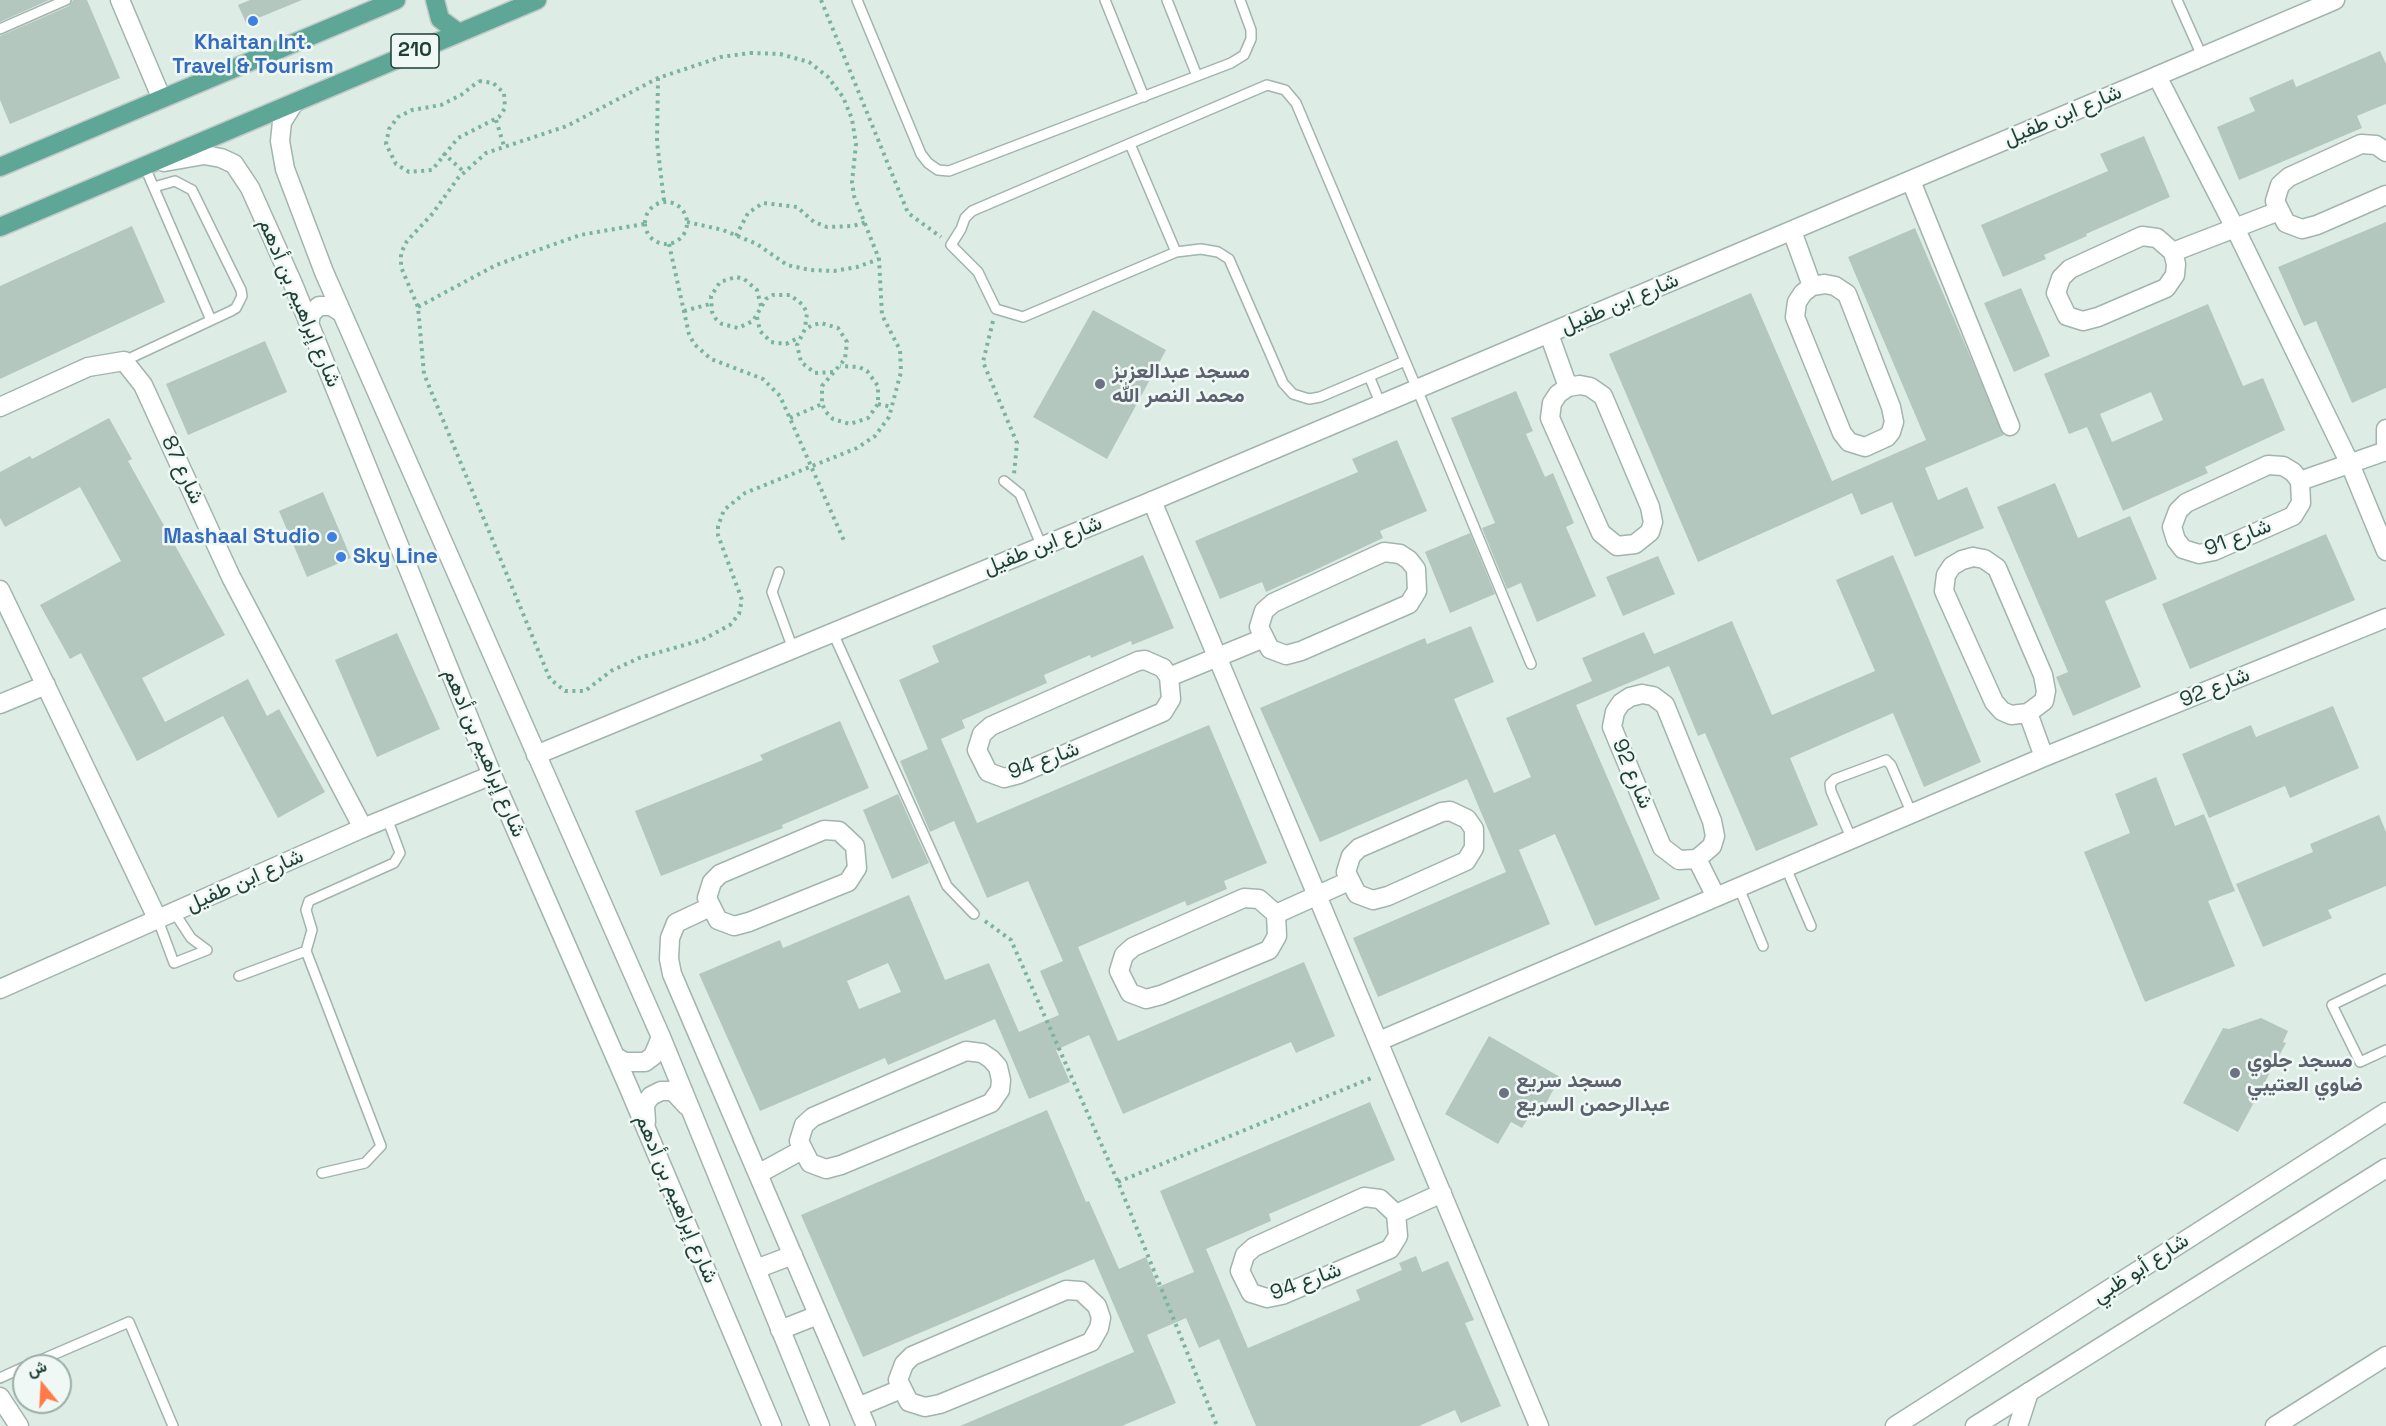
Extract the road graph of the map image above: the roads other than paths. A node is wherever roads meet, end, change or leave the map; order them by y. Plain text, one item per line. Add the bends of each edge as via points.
1 (66, 0) edge
2 (120, 0) edge
3 (396, 0) edge
4 (435, 0) edge
5 (537, 0) edge
6 (857, 0) edge
7 (1105, 0) edge
8 (1167, 0) edge
9 (1240, 0) edge
10 (2177, 0) edge
11 (2335, 0) edge
12 (0, 28) edge
13 (459, 33) junction
14 (2202, 56) junction
15 (1197, 76) junction
16 (2157, 76) junction
17 (161, 97) junction
18 (1144, 97) junction
19 (294, 103) junction
20 (1130, 144) junction
21 (2386, 152) edge
22 (144, 165) junction
23 (0, 167) edge
24 (1911, 181) junction
25 (154, 187) junction
26 (2386, 195) edge
27 (2279, 212) junction
28 (0, 227) edge
29 (2235, 228) junction
30 (1792, 231) junction
31 (1176, 252) junction
32 (2173, 252) junction
33 (1812, 286) junction
34 (342, 313) junction
35 (211, 320) junction
36 (309, 326) junction
37 (1548, 334) junction
38 (124, 361) junction
39 (1405, 361) junction
40 (1369, 376) junction
41 (1568, 387) junction
42 (1417, 389) junction
43 (1381, 405) junction
44 (0, 407) edge
45 (2010, 426) dead end
46 (2386, 429) edge
47 (2386, 443) edge
48 (2386, 451) edge
49 (2350, 464) junction
50 (2300, 481) junction
51 (1009, 484) road end
52 (1152, 501) junction
53 (1042, 547) junction
54 (2386, 551) edge
55 (779, 572) dead end
56 (0, 590) edge
57 (2386, 618) edge
58 (833, 633) junction
59 (1264, 638) junction
60 (793, 649) junction
61 (1218, 657) junction
62 (1531, 664) dead end
63 (1169, 677) junction
64 (46, 685) junction
65 (0, 704) edge
66 (2028, 713) junction
67 (536, 755) junction
68 (2044, 757) junction
69 (492, 775) junction
70 (1912, 814) junction
71 (387, 818) junction
72 (363, 828) junction
73 (1852, 840) junction
74 (1696, 859) junction
75 (1786, 868) junction
76 (1349, 881) junction
77 (1739, 888) junction
78 (1318, 896) junction
79 (1716, 897) junction
80 (710, 907) junction
81 (974, 914) road end
82 (1276, 914) junction
83 (166, 916) junction
84 (1811, 926) dead end
85 (1763, 946) dead end
86 (306, 951) junction
87 (239, 976) dead end
88 (2386, 979) edge
89 (0, 989) edge
90 (661, 1037) junction
91 (1379, 1041) junction
92 (2386, 1050) edge
93 (616, 1057) junction
94 (692, 1112) junction
95 (2386, 1112) edge
96 (646, 1130) junction
97 (802, 1150) junction
98 (2386, 1168) edge
99 (322, 1173) dead end
100 (758, 1174) junction
101 (1442, 1193) junction
102 (1396, 1214) junction
103 (793, 1255) junction
104 (756, 1269) junction
105 (818, 1315) junction
106 (780, 1330) junction
107 (55, 1354) edge
108 (2386, 1356) edge
109 (901, 1389) junction
110 (2029, 1392) junction
111 (0, 1397) edge
112 (858, 1407) junction
113 (19, 1426) edge
114 (173, 1426) edge
115 (772, 1426) edge
116 (820, 1426) edge
117 (866, 1426) edge
118 (1539, 1426) edge
119 (1895, 1426) edge
120 (1975, 1426) edge
121 (2018, 1426) edge
122 (2275, 1426) edge

1 - 12 lane
2 - 17 street
3 - 17 main road, 210
4 - 13 main road via 440,19
5 - 13 main road, 210
6 - 18 lane via 921,154 938,170 950,171
7 - 18 lane
8 - 15 lane
9 - 15 lane via 1251,30 1248,48 1231,63
10 - 14 lane
11 - 14 street, شارع ابن طفيل
13 - 19 main road, 210
14 - 16 street, شارع ابن طفيل
15 - 18 lane
16 - 24 street, شارع ابن طفيل
16 - 29 street
17 - 23 main road, 210
19 - 22 main road, 210
19 - 34 street, شارع إبراهيم بن أدهم via 282,122 280,141 285,169
20 - 31 lane
20 - 31 lane via 972,211 951,245 978,272 996,309 1023,317
20 - 39 lane via 1267,85 1285,90 1296,103
21 - 27 street via 2361,144 2289,177 2276,195
22 - 25 lane
22 - 28 main road, 210
22 - 36 street, شارع إبراهيم بن أدهم via 204,155 234,164 250,188
24 - 30 street, شارع ابن طفيل
24 - 45 street
25 - 35 lane
25 - 35 lane via 175,181 192,190 241,290 236,308
26 - 27 street via 2302,229 2286,223
27 - 29 street
29 - 32 street
29 - 49 street
30 - 33 street
30 - 37 street, شارع ابن طفيل
31 - 40 lane via 1201,249 1229,259 1283,383 1293,394 1309,399 1320,397
32 - 32 street via 2157,238 2142,236 2070,269 2057,287 2060,304 2067,316 2083,321 2166,288 2175,274
33 - 33 street via 1797,302 1795,317 1842,433 1858,446 1875,444 1887,437 1894,422 1847,294 1835,286
34 - 36 street via 332,306 320,306 311,314
34 - 67 street, شارع إبراهيم بن أدهم
35 - 38 lane
36 - 69 street, شارع إبراهيم بن أدهم
37 - 41 street, شارع ابن طفيل
37 - 42 street, شارع ابن طفيل
38 - 44 street via 88,367
38 - 72 street, شارع 87 via 143,385 231,577
39 - 40 lane
39 - 42 lane
40 - 43 lane
41 - 41 street via 1552,403 1550,418 1600,533 1617,546 1635,544 1650,532 1650,507 1603,396 1590,387
42 - 43 street, شارع ابن طفيل
42 - 62 lane
43 - 52 street, شارع ابن طفيل
46 - 47 street
48 - 49 street
49 - 50 street
49 - 54 street
50 - 50 street, شارع 91 via 2283,466 2268,465 2186,503 2173,520 2176,540 2183,549 2199,554 2293,516 2301,503
51 - 53 lane via 1020,494
52 - 53 street, شارع ابن طفيل
52 - 61 street
53 - 58 street, شارع ابن طفيل
55 - 60 lane via 772,592
56 - 64 street
57 - 68 street, شارع 92
58 - 60 street, شارع ابن طفيل
58 - 81 lane via 947,886
59 - 59 street via 1270,649 1286,655 1409,604 1417,591 1416,569 1400,554 1384,552 1273,603 1260,620
59 - 61 street
60 - 67 street, شارع ابن طفيل
61 - 63 street
61 - 78 street
63 - 63 street, شارع 94 via 1153,662 1138,661 991,726 978,743 980,759 994,776 1004,778 1163,712 1171,699
64 - 65 street
64 - 83 street
66 - 66 street via 2040,706 2046,691 2011,600 1991,563 1973,557 1962,560 1946,575 1944,591 1994,702 2011,715
66 - 68 street
67 - 90 street, شارع إبراهيم بن أدهم
68 - 70 street, شارع 92
69 - 71 street, شارع ابن طفيل
69 - 93 street, شارع إبراهيم بن أدهم
70 - 73 street, شارع 92
70 - 73 lane via 1886,760 1835,779 1831,790
71 - 72 street, شارع ابن طفيل
71 - 86 lane via 400,853 394,863 309,901 306,910 312,930
72 - 83 street, شارع ابن طفيل
73 - 75 street, شارع 92
74 - 74 street, شارع 92 via 1712,846 1713,829 1665,705 1653,696 1630,697 1615,712 1612,728 1662,847 1679,860
74 - 79 street
75 - 77 street, شارع 92
75 - 84 lane
76 - 76 street via 1362,897 1373,900 1388,896 1466,861 1474,848 1474,829 1458,813 1442,812 1359,848 1347,865
76 - 78 street
77 - 79 street, شارع 92
77 - 85 lane
78 - 82 street
78 - 91 street
79 - 91 street, شارع 92
80 - 80 street via 718,920 734,926 848,882 857,868 855,846 839,831 813,834 720,874 708,891
80 - 100 street via 676,923 669,958 672,974
82 - 82 street via 1259,899 1244,898 1133,947 1120,964 1122,980 1130,993 1146,999 1269,950 1277,936
83 - 83 lane via 174,963 207,950 191,938
83 - 89 street, شارع ابن طفيل
86 - 87 lane
86 - 99 lane via 381,1146 364,1163
88 - 92 lane via 2332,1005 2360,1062
90 - 93 street via 653,1056 645,1062 635,1064
90 - 94 street, شارع إبراهيم بن أدهم
91 - 101 street
93 - 96 street, شارع إبراهيم بن أدهم
94 - 96 street via 673,1091 661,1091 645,1104
94 - 104 street, شارع إبراهيم بن أدهم
95 - 119 street, شارع أبو ظبي
96 - 115 street, شارع إبراهيم بن أدهم
97 - 97 street via 810,1163 826,1169 991,1103 1000,1090 998,1067 982,1053 966,1051 813,1117 800,1135
97 - 100 street
98 - 110 street, شارع أبو ظبي
100 - 103 street
101 - 102 street
101 - 118 street
102 - 102 street, شارع 94 via 1380,1199 1364,1197 1254,1247 1241,1264 1243,1280 1251,1293 1267,1299 1379,1254 1390,1249 1398,1236
103 - 104 street
103 - 105 street
104 - 106 street, شارع إبراهيم بن أدهم
105 - 106 street
105 - 112 street
106 - 116 street, شارع إبراهيم بن أدهم
107 - 114 lane via 129,1322
108 - 122 street
109 - 109 street via 915,1405 940,1404 1091,1342 1101,1318 1097,1306 1091,1297 1066,1290 912,1356 899,1373
109 - 112 street
110 - 120 street, شارع أبو ظبي
110 - 121 street
111 - 113 street
112 - 117 street

